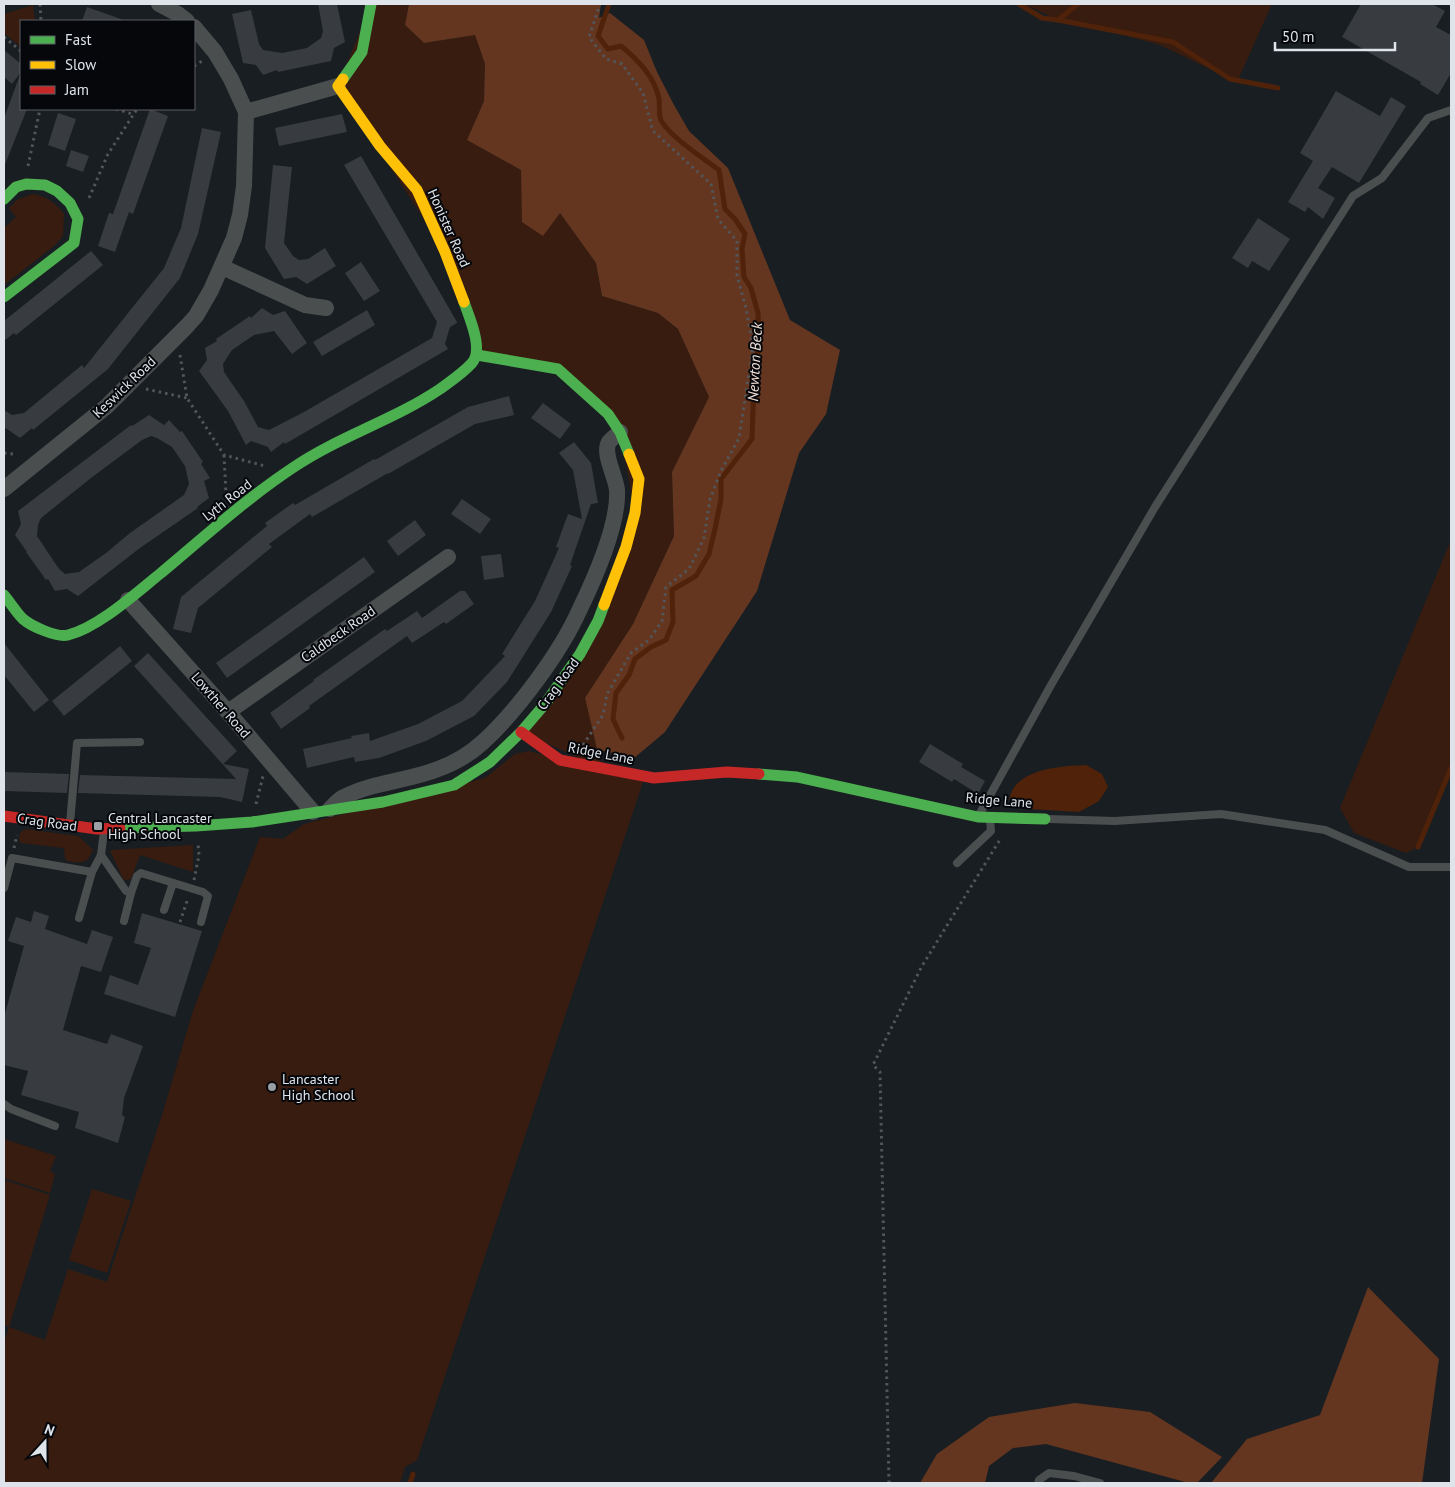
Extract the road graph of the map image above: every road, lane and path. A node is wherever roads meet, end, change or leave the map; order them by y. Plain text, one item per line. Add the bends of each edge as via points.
1 (40, 4) edge
2 (159, 4) edge
3 (371, 4) edge
4 (600, 4) edge
5 (182, 14) edge
6 (41, 20) edge
7 (195, 28) edge
8 (4, 36) edge
9 (20, 50) edge
10 (338, 86) junction
11 (40, 110) edge
12 (119, 110) edge
13 (136, 110) edge
14 (1451, 110) edge
15 (246, 112) junction
16 (132, 114) junction
17 (26, 184) junction
18 (4, 199) edge
19 (78, 219) junction
20 (222, 267) junction
21 (4, 297) edge
22 (326, 308) dead end
23 (170, 343) junction
24 (476, 356) junction
25 (135, 378) junction
26 (187, 398) junction
27 (620, 432) junction
28 (4, 453) edge
29 (14, 454) dead end
30 (224, 455) junction
31 (278, 480) junction
32 (4, 489) edge
33 (238, 509) junction
34 (448, 557) dead end
35 (4, 596) edge
36 (128, 600) junction
37 (228, 712) junction
38 (520, 732) junction
39 (140, 742) dead end
40 (267, 758) junction
41 (571, 762) junction
42 (330, 809) junction
43 (313, 812) junction
44 (4, 816) edge
45 (978, 817) junction
46 (990, 817) junction
47 (1004, 818) junction
48 (1045, 819) joint
49 (252, 822) junction
50 (70, 825) junction
51 (196, 826) junction
52 (105, 829) junction
53 (101, 854) junction
54 (957, 863) dead end
55 (1451, 867) edge
56 (92, 872) junction
57 (6, 876) edge
58 (173, 883) junction
59 (4, 888) edge
60 (191, 888) junction
61 (131, 893) junction
62 (164, 910) dead end
63 (79, 918) dead end
64 (124, 921) dead end
65 (180, 922) dead end
66 (201, 922) dead end
67 (4, 1104) edge
68 (54, 1126) dead end
69 (889, 1483) edge
70 (1038, 1483) edge
71 (1100, 1483) edge

1 - 6 path
2 - 5 street
3 - 10 street via 362,52
4 - 41 path via 589,37 606,59 622,64 643,93 653,131 711,184 718,219 737,241 737,276 753,346 740,438 710,499 704,538 689,569 666,586 662,621 649,640 631,653 607,694 603,715
7 - 15 street via 215,52
8 - 9 path
10 - 15 street
10 - 24 street, Honister Road via 380,146 417,190 463,299 476,340
11 - 17 path
12 - 16 path
13 - 16 path
14 - 45 lane via 1428,118 1382,178 1353,196 1155,507
15 - 20 street, Keswick Road via 240,216
16 - 19 path via 108,154
17 - 18 street via 16,187
17 - 19 street via 46,185 57,191 70,203
19 - 21 street via 74,243
20 - 22 street via 305,305
20 - 23 street, Keswick Road via 196,316
23 - 25 street, Keswick Road
23 - 26 path via 180,355
24 - 27 street, Crag Road via 558,368 608,414
24 - 31 street, Lyth Road via 466,370 426,398 338,441
25 - 26 path via 146,390
25 - 32 street, Keswick Road via 107,406
26 - 30 path
27 - 38 street, Crag Road via 639,480 626,547 598,621 580,654 545,704
27 - 42 street, Crag Road via 609,442 606,450 617,490 612,527 594,578 553,656 522,699 483,742 461,758 437,770 343,797
28 - 29 path
30 - 31 path via 267,466
30 - 33 path via 227,497
31 - 33 street, Lyth Road
33 - 36 street, Lyth Road
34 - 37 street, Caldbeck Road
35 - 36 street, Lyth Road via 23,619 45,631 65,636 84,630
36 - 37 street, Lowther Road
37 - 40 street, Lowther Road
38 - 41 street, Ridge Lane via 560,760
38 - 42 street, Crag Road via 490,762 454,785 383,802
39 - 50 lane via 77,743
40 - 43 street, Lowther Road
40 - 49 path
41 - 45 street, Ridge Lane via 654,778 726,772 797,777
42 - 43 street, Crag Road
43 - 49 street, Crag Road
44 - 50 street, Crag Road
45 - 46 street, Ridge Lane
46 - 47 street, Ridge Lane
46 - 54 lane via 991,831
47 - 48 street, Ridge Lane
47 - 69 path via 1001,840 922,966 874,1065 880,1072
48 - 55 lane, Ridge Lane via 1115,821 1221,814 1325,830 1409,867
49 - 51 street, Crag Road
50 - 52 street, Crag Road
51 - 52 street, Crag Road
51 - 60 path via 199,855
52 - 53 lane
53 - 56 lane
53 - 61 lane via 126,891
56 - 57 lane via 12,858
56 - 63 lane
57 - 59 lane
58 - 60 lane
58 - 61 lane via 141,873
58 - 62 lane
60 - 65 path
60 - 66 lane via 208,896
61 - 64 lane
67 - 68 lane
70 - 71 lane via 1049,1472

